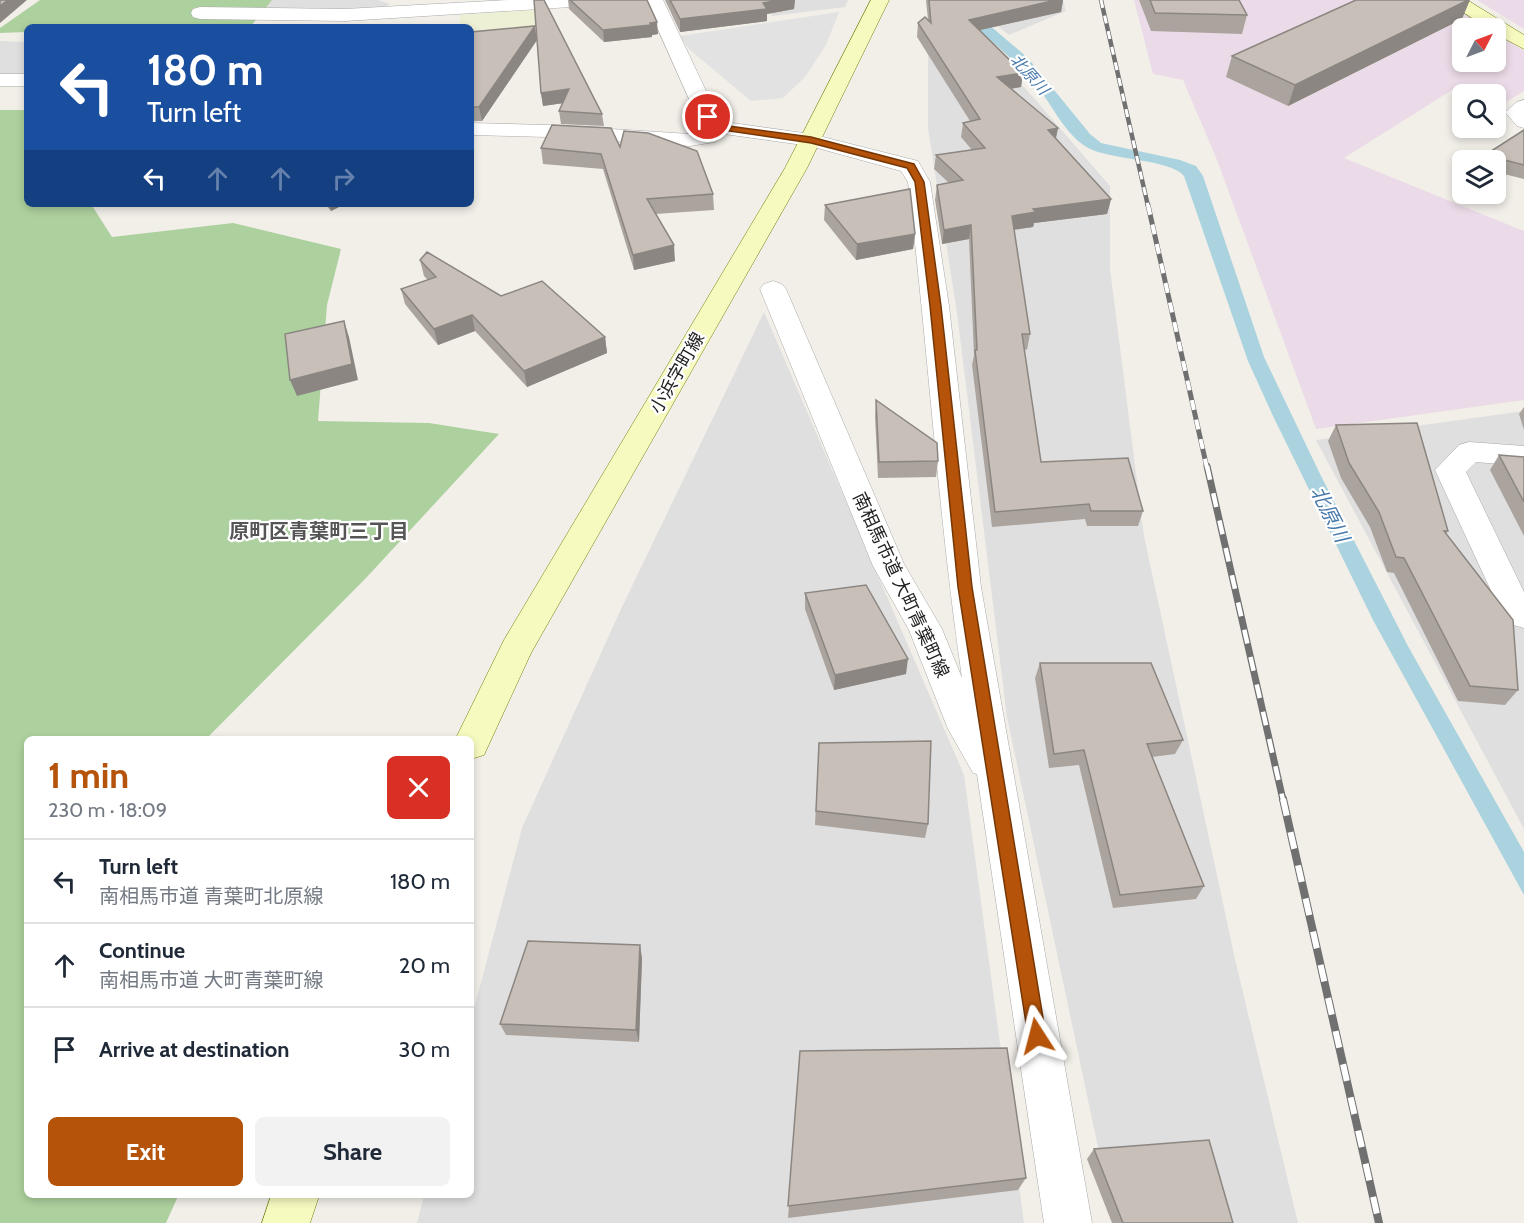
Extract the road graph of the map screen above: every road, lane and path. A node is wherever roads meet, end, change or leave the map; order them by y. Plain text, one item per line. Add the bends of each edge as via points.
1 (603, 0) edge
2 (654, 0) edge
3 (880, 0) edge
4 (1454, 0) edge
5 (436, 12) junction
6 (200, 13) dead end
7 (346, 24) edge
8 (1524, 43) edge
9 (0, 80) edge
10 (24, 80) edge
11 (1524, 106) edge
12 (1524, 123) edge
13 (719, 127) junction
14 (474, 129) edge
15 (811, 140) junction
16 (773, 289) dead end
17 (1524, 456) edge
18 (1524, 615) edge
19 (474, 738) edge
20 (996, 778) junction
21 (295, 1198) edge
22 (286, 1223) edge
23 (1068, 1223) edge

1 - 5 street
2 - 13 street via 708,117
3 - 15 main road, 小浜字町線
4 - 8 main road
5 - 6 street via 278,16
5 - 7 street
9 - 10 street
11 - 12 street via 1515,112
13 - 14 street via 707,137 690,140
13 - 15 street
15 - 19 main road, 小浜字町線 via 516,649
15 - 20 street via 910,166 919,182 965,587
16 - 20 street, 南相馬市道 大町青葉町線 via 888,566 925,629 966,729
17 - 18 street via 1469,452 1450,470 1518,614
20 - 23 street
21 - 22 main road

